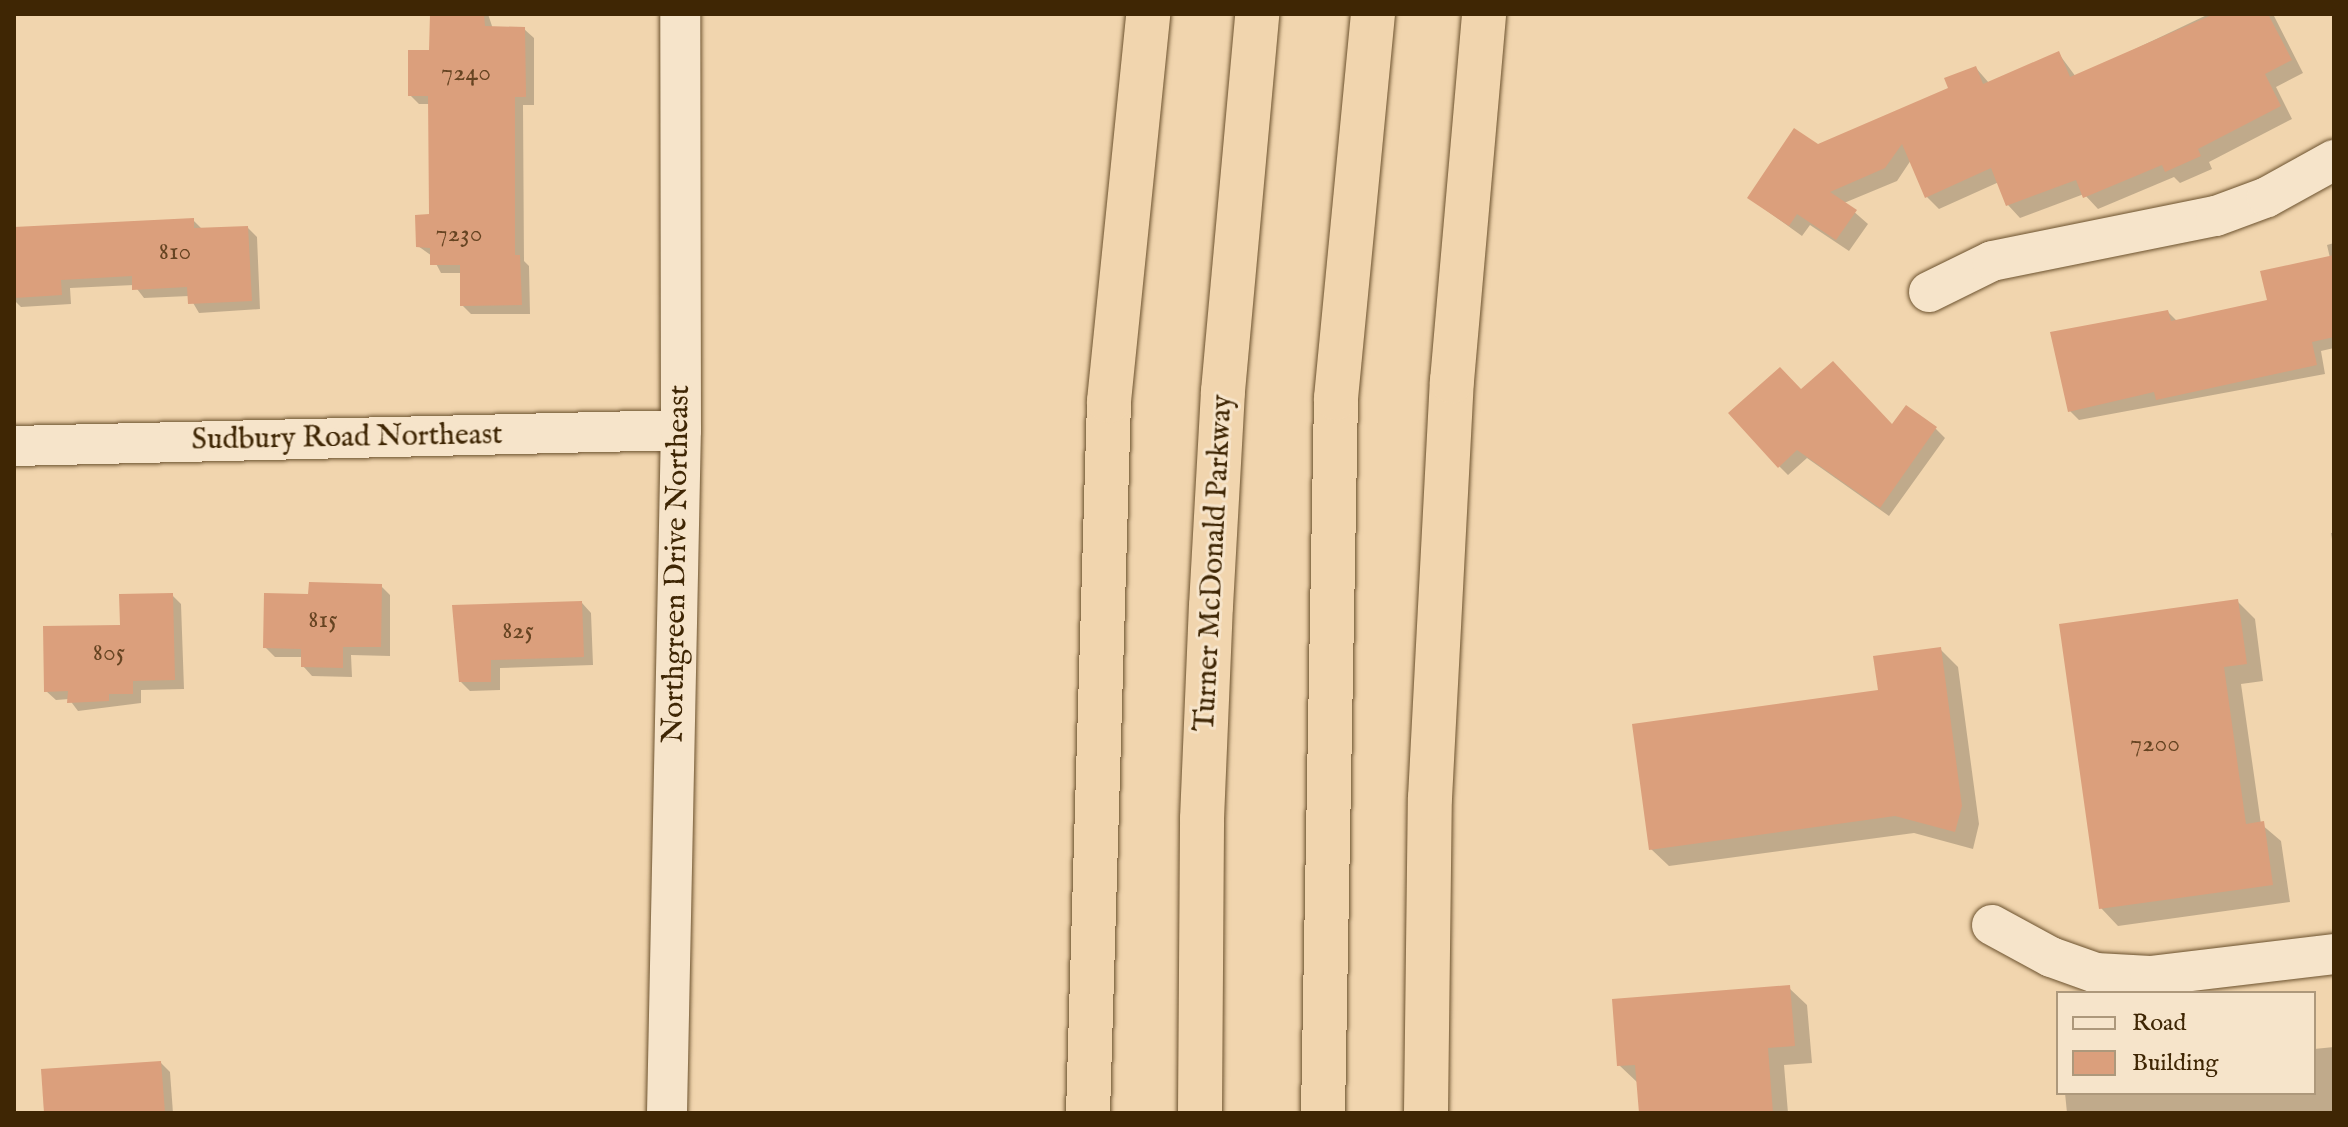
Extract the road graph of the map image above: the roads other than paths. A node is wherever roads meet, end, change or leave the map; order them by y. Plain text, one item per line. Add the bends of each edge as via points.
1 (680, 14) edge
2 (1148, 14) edge
3 (1257, 14) edge
4 (1373, 14) edge
5 (1484, 14) edge
6 (2334, 160) edge
7 (1929, 292) dead end
8 (681, 430) junction
9 (14, 446) edge
10 (1992, 925) dead end
11 (2334, 954) edge
12 (667, 1113) edge
13 (1088, 1113) edge
14 (1200, 1113) edge
15 (1323, 1113) edge
16 (1426, 1113) edge

1 - 8 street, Northgreen Drive Northeast
2 - 13 highway via 1109,401
3 - 14 highway, Turner McDonald Parkway via 1223,391 1211,606 1202,819
4 - 15 highway via 1336,398
5 - 16 highway via 1452,381 1430,798
6 - 7 street via 2267,197 2216,216 1992,261
8 - 9 street, Sudbury Road Northeast
8 - 12 street, Northgreen Drive Northeast
10 - 11 street via 2051,957 2096,973 2150,976

